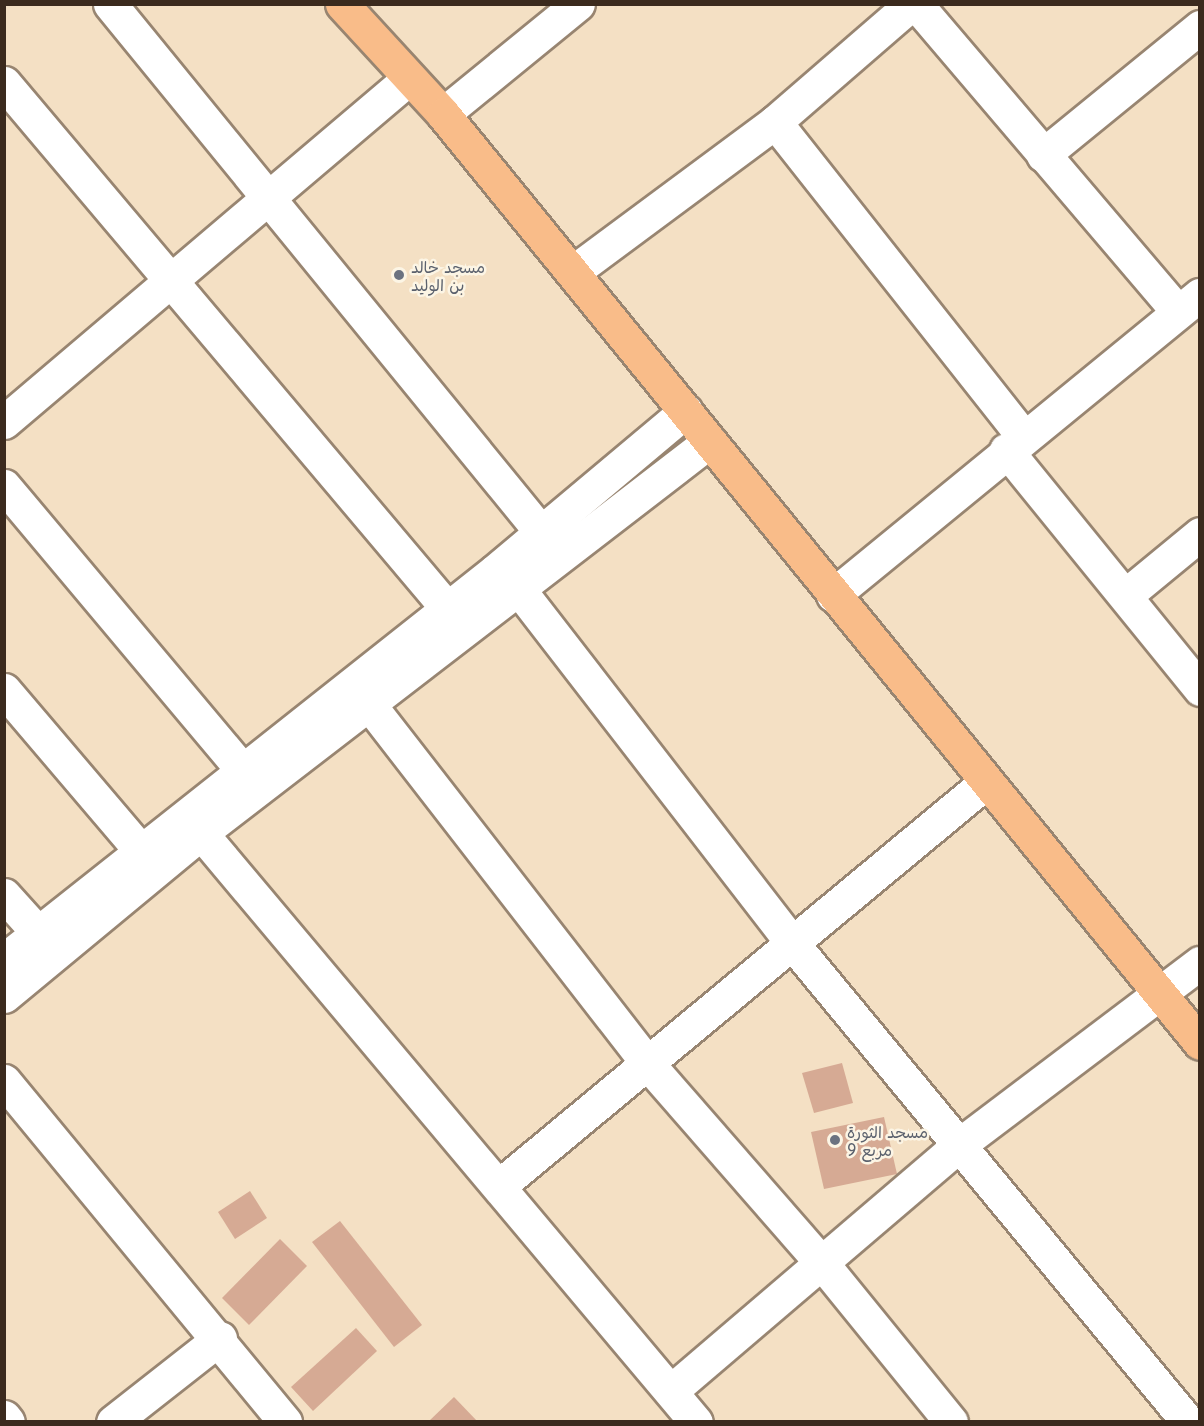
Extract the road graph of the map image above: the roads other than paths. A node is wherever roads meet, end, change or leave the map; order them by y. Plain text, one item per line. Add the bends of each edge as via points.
1 (110, 4) edge
2 (342, 4) edge
3 (578, 4) edge
4 (911, 4) edge
5 (916, 4) edge
6 (1200, 27) edge
7 (408, 80) junction
8 (4, 82) edge
9 (443, 114) junction
10 (775, 122) junction
11 (1043, 154) junction
12 (269, 200) junction
13 (573, 272) junction
14 (171, 280) junction
15 (1189, 303) edge
16 (686, 411) junction
17 (4, 422) edge
18 (710, 441) junction
19 (1015, 443) junction
20 (4, 486) edge
21 (541, 531) junction
22 (1200, 534) edge
23 (517, 587) junction
24 (833, 595) junction
25 (1126, 595) junction
26 (447, 608) junction
27 (1200, 689) edge
28 (4, 690) edge
29 (368, 703) junction
30 (242, 770) junction
31 (985, 783) junction
32 (201, 833) junction
33 (141, 851) junction
34 (4, 895) edge
35 (46, 942) junction
36 (792, 943) junction
37 (4, 960) edge
38 (1200, 963) edge
39 (1159, 994) junction
40 (4, 996) edge
41 (1200, 1043) edge
42 (648, 1064) junction
43 (4, 1081) edge
44 (959, 1145) junction
45 (499, 1186) junction
46 (821, 1262) junction
47 (219, 1338) junction
48 (671, 1391) junction
49 (4, 1417) edge
50 (8, 1422) edge
51 (113, 1422) edge
52 (285, 1422) edge
53 (696, 1422) edge
54 (951, 1422) edge
55 (1188, 1422) edge

1 - 12 street
2 - 7 main road
3 - 9 street
4 - 10 street
5 - 11 street
6 - 11 street
7 - 9 main road
7 - 12 street
8 - 14 street
9 - 13 main road
10 - 13 street
10 - 19 street
11 - 15 street
12 - 14 street
12 - 21 street
13 - 16 main road
14 - 17 street
14 - 26 street
15 - 19 street
16 - 18 main road
16 - 21 street
18 - 23 street
18 - 24 main road
19 - 24 street
19 - 25 street
20 - 30 street
21 - 26 street
22 - 25 street
23 - 29 street
23 - 36 street
24 - 31 main road
25 - 27 street
26 - 30 street
28 - 33 street
29 - 32 street
29 - 42 street
30 - 33 street
31 - 36 street
31 - 39 main road
32 - 35 street
32 - 45 street
33 - 35 street
34 - 35 street
35 - 37 street
35 - 40 street
36 - 42 street
36 - 44 street
38 - 39 street
39 - 41 main road
39 - 44 street
42 - 45 street
42 - 46 street
43 - 47 street
44 - 46 street
44 - 55 street
45 - 48 street
46 - 48 street
46 - 54 street
47 - 51 street
47 - 52 street
48 - 53 street
49 - 50 street

